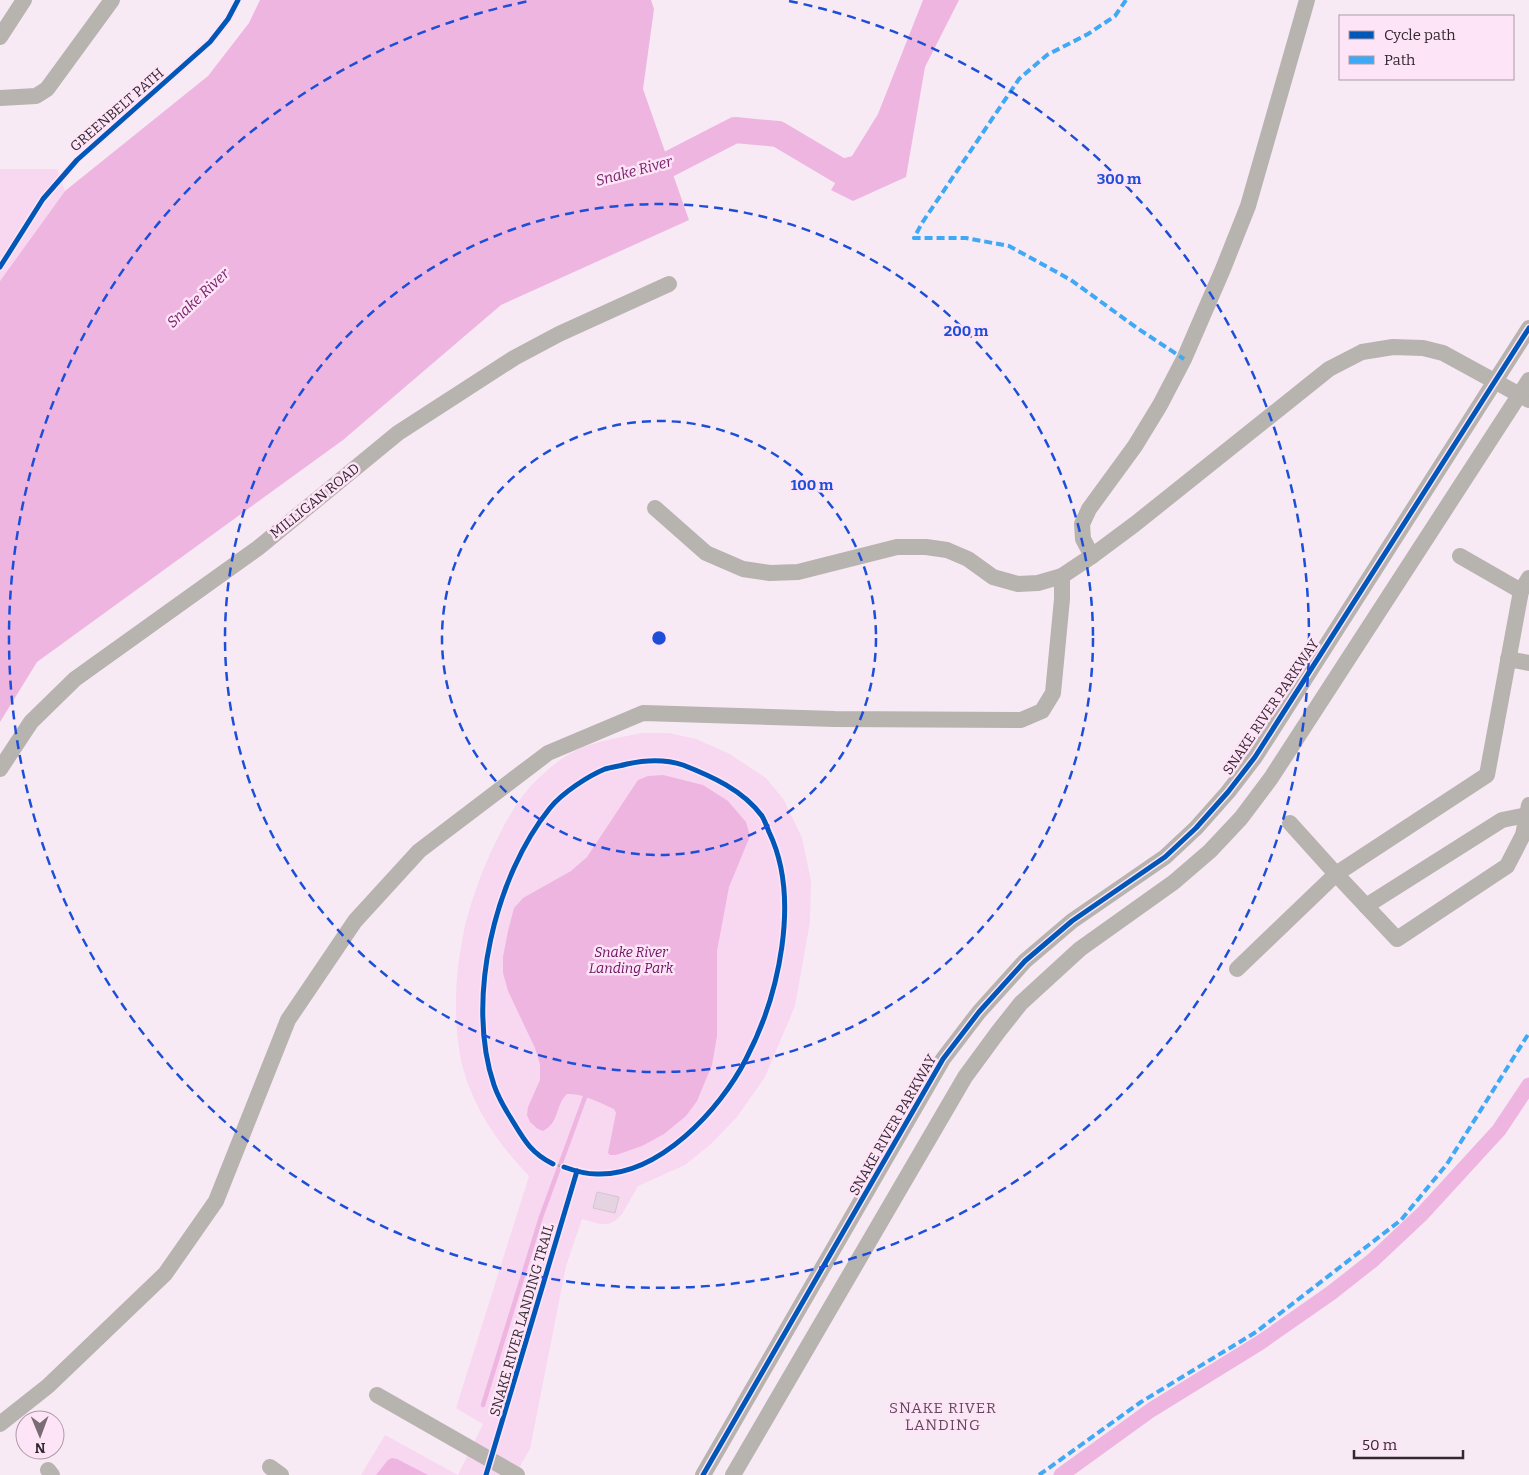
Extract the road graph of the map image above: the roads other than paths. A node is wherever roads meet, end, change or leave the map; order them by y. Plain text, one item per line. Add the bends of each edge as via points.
1 (24, 0) edge
2 (112, 0) edge
3 (1307, 0) edge
4 (0, 37) edge
5 (0, 98) edge
6 (669, 284) dead end
7 (1529, 328) edge
8 (1529, 380) edge
9 (1495, 381) junction
10 (1524, 398) edge
11 (655, 508) dead end
12 (1092, 556) junction
13 (1460, 556) dead end
14 (1062, 576) junction
15 (1525, 584) edge
16 (1508, 659) junction
17 (1529, 663) edge
18 (0, 769) edge
19 (1528, 810) edge
20 (1290, 823) dead end
21 (1336, 874) junction
22 (1366, 906) junction
23 (1237, 969) dead end
24 (378, 1395) dead end
25 (0, 1424) edge
26 (517, 1475) edge
27 (703, 1475) edge
28 (733, 1475) edge

1 - 4 street
2 - 5 street via 47,89 36,96
3 - 12 street via 1248,206 1223,269 1160,405 1082,524 1083,539
6 - 18 street, MILLIGAN ROAD via 514,358 398,433 258,548 75,679 31,722
7 - 9 street, SNAKE RIVER PARKWAY
8 - 10 street
9 - 10 street
9 - 12 street via 1443,353 1423,348 1393,347 1362,352 1329,369
9 - 27 street, SNAKE RIVER PARKWAY via 1254,757 1228,792 1165,857 1072,921 1025,961 979,1012 943,1059
10 - 28 street via 1241,818 1174,882 1080,949 1047,978 1021,1003 965,1077
11 - 14 street via 706,554 743,569 770,573 798,572 897,547 926,547 954,553 993,577 1018,584 1038,583
12 - 14 street
13 - 15 street
14 - 25 street via 1053,693 1042,711 1022,720 644,713 548,753 419,851 355,921 288,1020 216,1201 165,1274 48,1386
15 - 16 street
16 - 17 street
16 - 21 street via 1488,775
19 - 22 street via 1502,820
19 - 22 street via 1523,835 1507,866 1397,939
20 - 21 street
21 - 22 street
21 - 23 street
24 - 26 street

